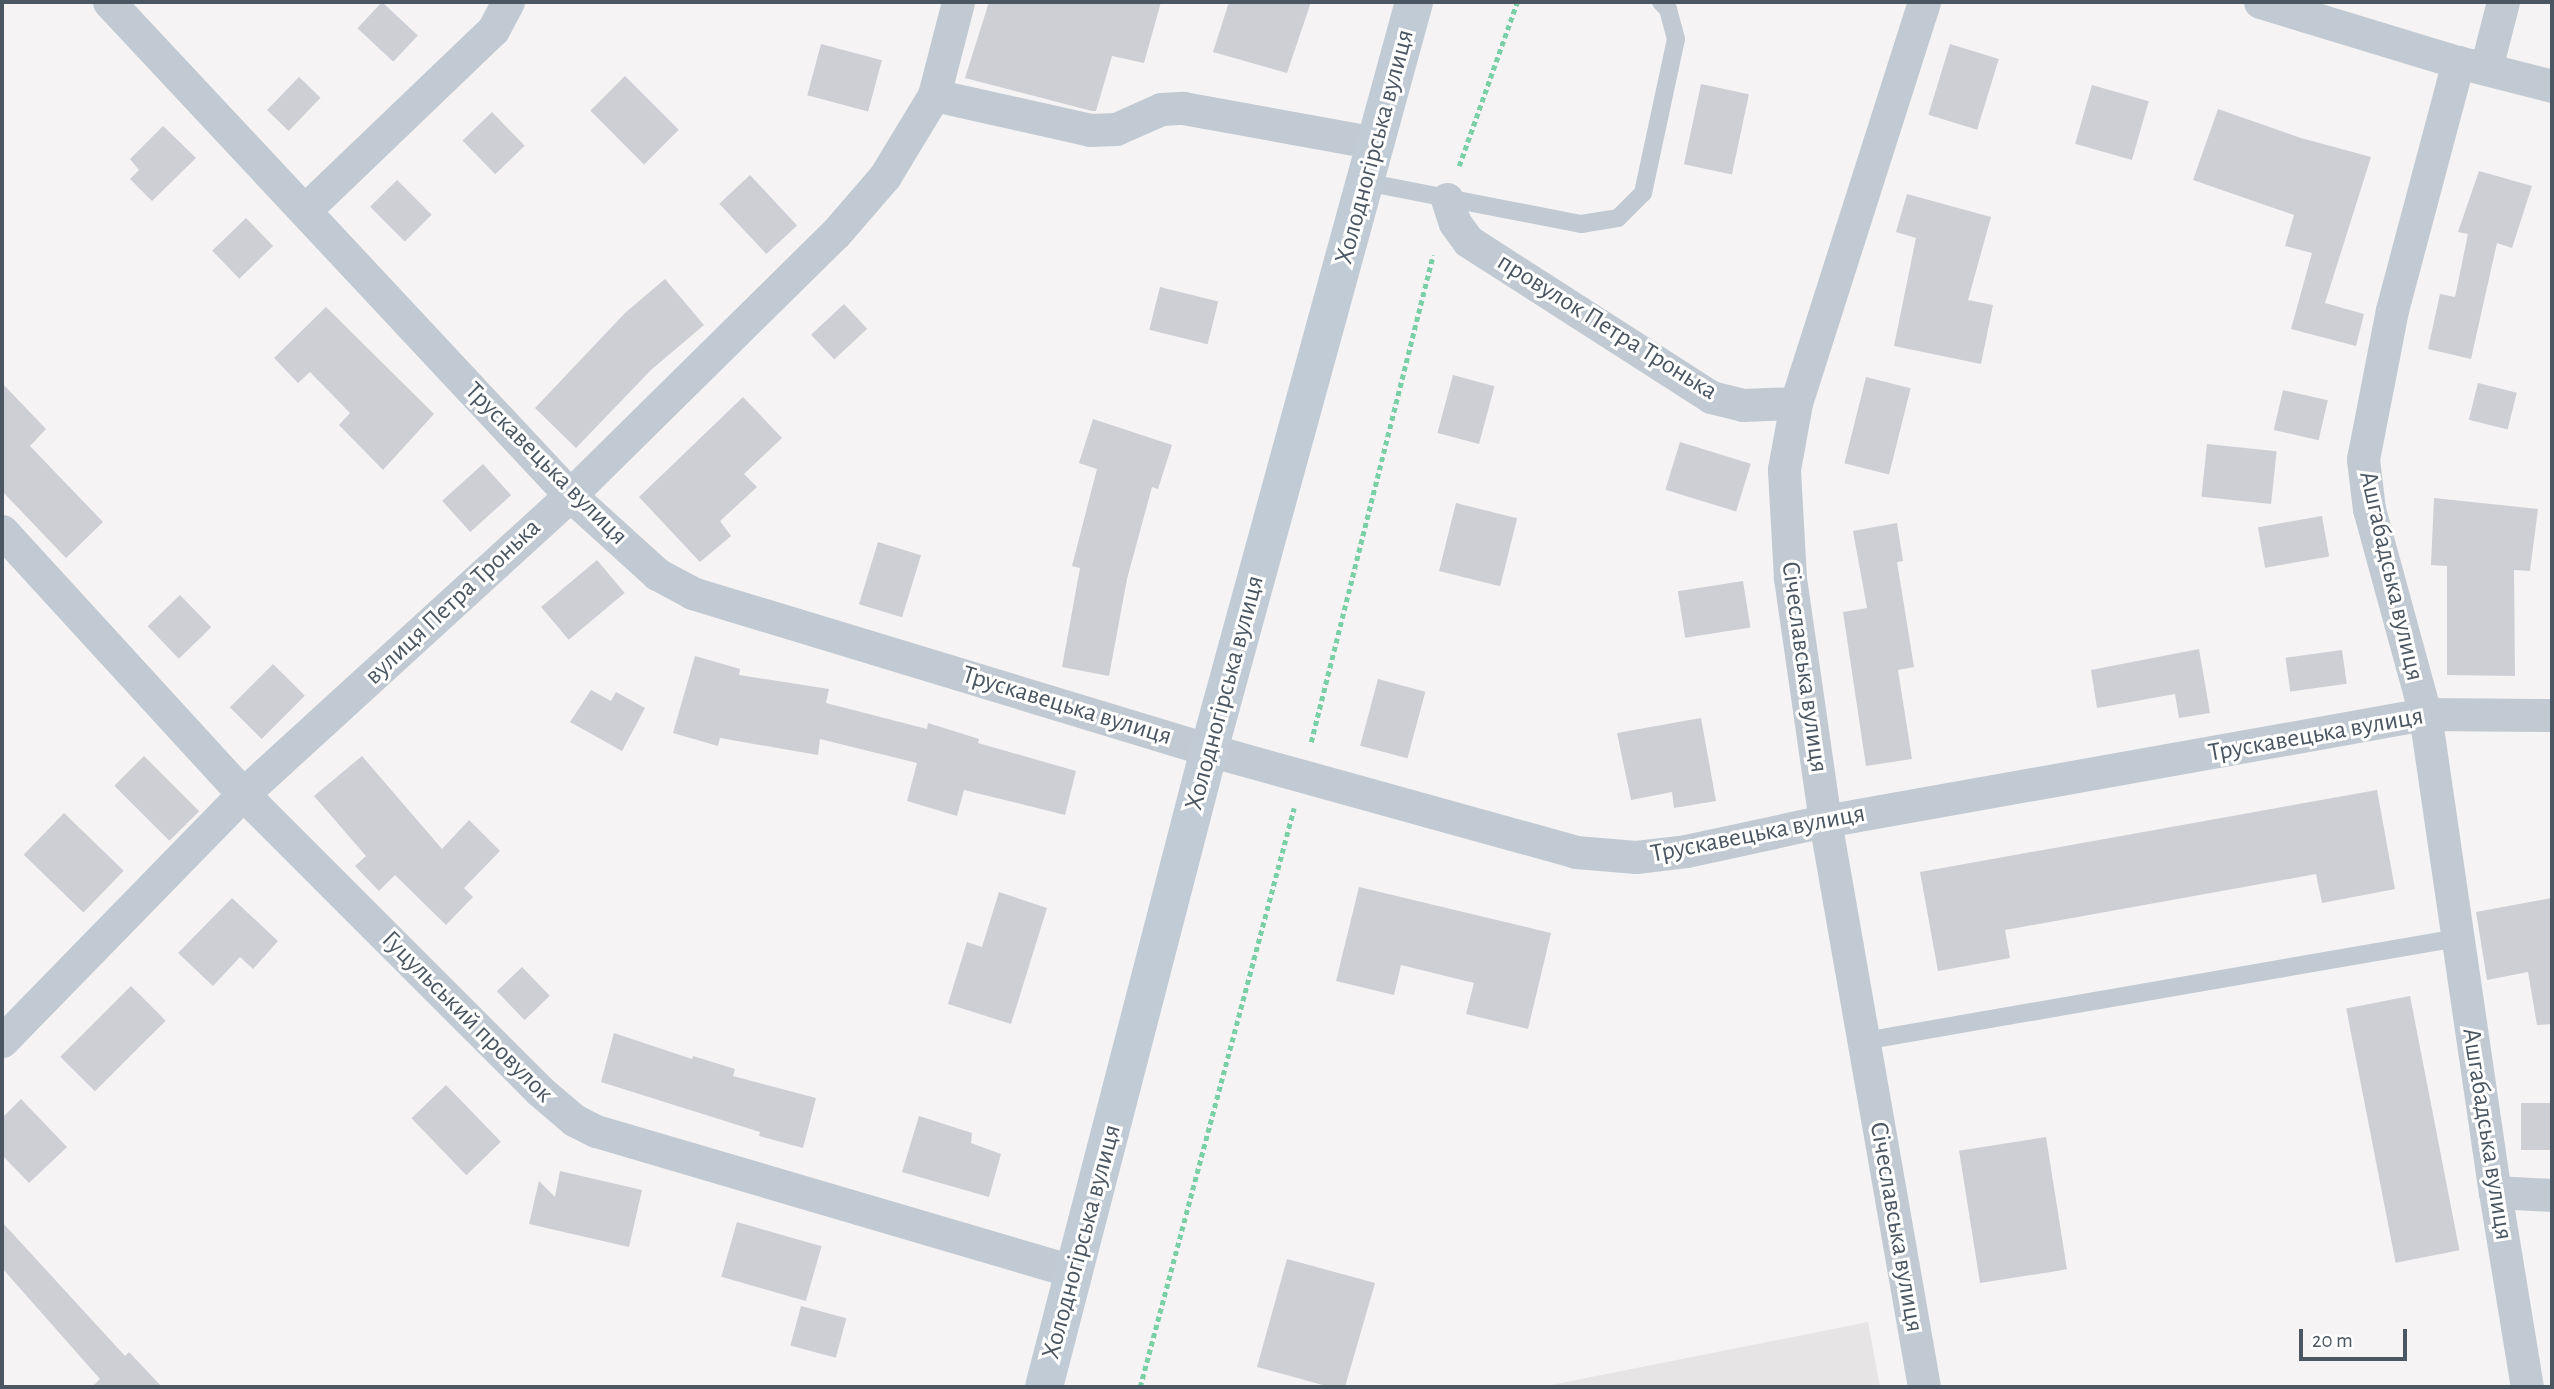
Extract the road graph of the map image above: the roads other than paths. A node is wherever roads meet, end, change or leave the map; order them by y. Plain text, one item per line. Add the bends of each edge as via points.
1 (109, 2) edge
2 (508, 2) edge
3 (958, 2) edge
4 (1414, 2) edge
5 (1661, 2) edge
6 (1924, 2) edge
7 (2260, 2) edge
8 (2503, 2) edge
9 (2472, 65) junction
10 (2552, 86) edge
11 (934, 95) junction
12 (1376, 143) junction
13 (1365, 181) junction
14 (1447, 199) junction
15 (305, 210) junction
16 (1796, 403) junction
17 (570, 495) junction
18 (2, 531) edge
19 (2425, 714) junction
20 (2552, 715) edge
21 (1209, 750) junction
22 (243, 794) junction
23 (1825, 821) junction
24 (2457, 939) junction
25 (2, 1041) edge
26 (1864, 1041) junction
27 (2495, 1192) junction
28 (2552, 1195) edge
29 (1075, 1272) junction
30 (1044, 1387) edge
31 (1924, 1387) edge
32 (2527, 1387) edge

1 - 15 street, Трускавецька вулиця
2 - 15 street via 493,30
3 - 11 street, вулиця Петра Тронька
4 - 12 main road, Холодногірська вулиця
5 - 14 lane via 1668,9 1676,39 1643,193 1618,218 1581,224
6 - 16 street, Січеславська вулиця
7 - 9 street
8 - 9 street, Ашгабадська вулиця
9 - 10 street
9 - 19 street, Ашгабадська вулиця via 2392,310 2363,459 2370,509
11 - 12 street via 1090,130 1116,129 1161,109 1183,108
11 - 17 street, вулиця Петра Тронька via 884,176 835,234
12 - 13 main road, Холодногірська вулиця
13 - 14 lane
13 - 21 main road, Холодногірська вулиця
14 - 16 street, провулок Петра Тронька via 1455,223 1468,241 1712,397 1743,405
15 - 17 street, Трускавецька вулиця
16 - 23 street, Січеславська вулиця via 1784,469 1790,578
17 - 21 street, Трускавецька вулиця via 657,574 692,593
17 - 22 street, вулиця Петра Тронька
18 - 22 street, Гуцульський провулок
19 - 20 street, Трускавецька вулиця
19 - 23 street, Трускавецька вулиця
19 - 24 street, Ашгабадська вулиця
21 - 23 street, Трускавецька вулиця via 1576,852 1636,857 1686,851
21 - 29 main road, Холодногірська вулиця
22 - 25 street, вулиця Петра Тронька
22 - 29 street, Гуцульський провулок via 574,1121 596,1132
23 - 26 street, Січеславська вулиця
24 - 26 lane
24 - 27 street, Ашгабадська вулиця
26 - 31 street, Січеславська вулиця
27 - 28 street
27 - 32 street, Ашгабадська вулиця
29 - 30 main road, Холодногірська вулиця

